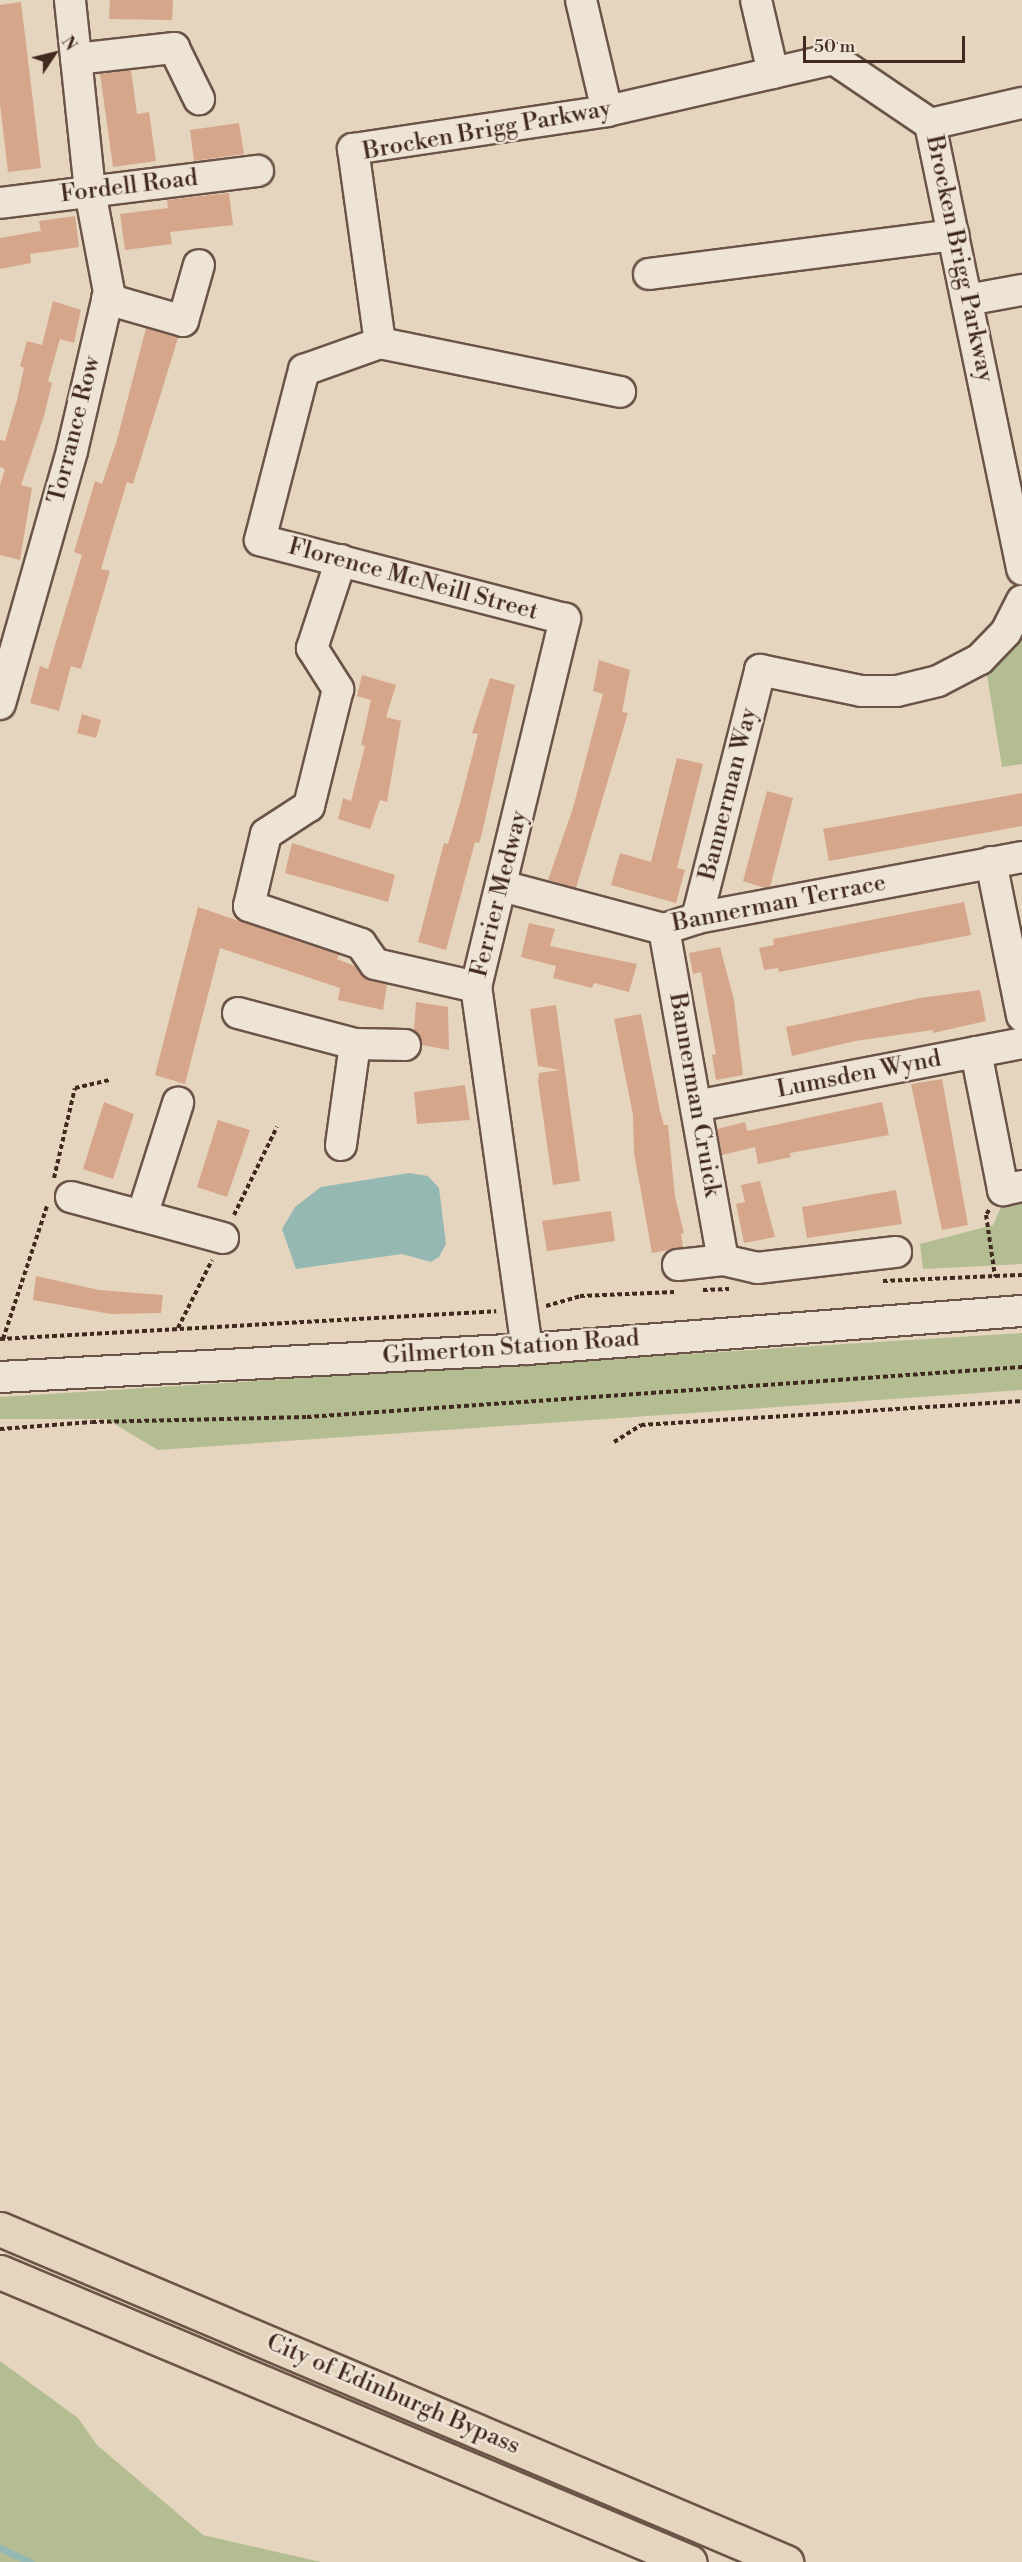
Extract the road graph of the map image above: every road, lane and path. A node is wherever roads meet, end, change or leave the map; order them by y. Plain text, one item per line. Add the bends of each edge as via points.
1 (70, 0) edge
2 (581, 0) edge
3 (756, 0) edge
4 (76, 59) junction
5 (773, 73) junction
6 (199, 99) dead end
7 (1022, 103) edge
8 (607, 111) junction
9 (930, 124) junction
10 (258, 171) dead end
11 (90, 191) junction
12 (0, 203) edge
13 (954, 235) junction
14 (199, 265) dead end
15 (649, 274) dead end
16 (1022, 290) edge
17 (107, 299) junction
18 (968, 300) junction
19 (380, 343) junction
20 (620, 392) dead end
21 (1015, 494) edge
22 (341, 560) junction
23 (1022, 570) edge
24 (1022, 601) edge
25 (565, 620) joint
26 (6, 665) edge
27 (0, 704) edge
28 (1022, 857) edge
29 (991, 862) junction
30 (502, 886) junction
31 (697, 918) junction
32 (664, 929) junction
33 (1018, 975) edge
34 (476, 987) junction
35 (238, 1013) dead end
36 (1022, 1016) edge
37 (1022, 1043) edge
38 (355, 1044) junction
39 (405, 1045) dead end
40 (976, 1052) junction
41 (178, 1103) dead end
42 (696, 1106) junction
43 (341, 1145) dead end
44 (1012, 1188) edge
45 (71, 1197) dead end
46 (142, 1216) junction
47 (223, 1238) dead end
48 (896, 1252) dead end
49 (723, 1260) junction
50 (678, 1264) dead end
51 (995, 1276) dead end
52 (1022, 1311) edge
53 (527, 1349) junction
54 (1022, 1366) edge
55 (0, 1377) edge
56 (1022, 1401) edge
57 (0, 1429) edge
58 (614, 1442) dead end
59 (0, 2229) edge
60 (0, 2272) edge
61 (690, 2562) edge
62 (786, 2562) edge

1 - 4 street, Torrance Row
2 - 8 street
3 - 5 street
4 - 6 street via 174,48
4 - 11 street, Torrance Row
5 - 8 street, Brocken Brigg Parkway
5 - 9 street, Brocken Brigg Parkway via 834,59
7 - 9 street
8 - 19 street, Brocken Brigg Parkway via 353,149
9 - 13 street, Brocken Brigg Parkway
10 - 11 street, Fordell Road
11 - 12 street, Fordell Road
11 - 17 street, Torrance Row
13 - 15 street
13 - 18 street, Brocken Brigg Parkway
14 - 17 street via 183,321
16 - 18 street
17 - 26 street, Torrance Row via 72,450
18 - 21 street, Brocken Brigg Parkway
19 - 20 street
19 - 22 street, Florence McNeill Street via 304,370 260,540
21 - 23 street, Brocken Brigg Parkway
22 - 25 street, Florence McNeill Street
22 - 34 street via 312,648 338,689 309,806 266,834 249,906 361,944 375,964
24 - 31 street, Bannerman Way via 1006,632 980,659 938,681 897,691 861,691 760,669
25 - 30 street, Ferrier Medway
26 - 27 street, Torrance Row
28 - 29 street, Bannerman Terrace
29 - 31 street, Bannerman Terrace
29 - 33 street
30 - 32 street, Bannerman Terrace
30 - 34 street, Ferrier Medway
31 - 32 street, Bannerman Terrace
32 - 42 street, Bannerman Cruick
33 - 36 street
34 - 53 street, Ferrier Medway
35 - 38 street
37 - 40 street, Lumsden Wynd
38 - 39 street
38 - 43 street
40 - 42 street, Lumsden Wynd
40 - 44 street
41 - 46 street
42 - 49 street, Bannerman Cruick
44 - 51 path via 986,1215
45 - 46 street
46 - 47 street
48 - 49 street via 757,1268
49 - 50 street
52 - 53 street, Gilmerton Station Road
53 - 55 street, Gilmerton Station Road
54 - 57 path via 307,1417 92,1422
56 - 58 path via 641,1425
59 - 62 highway, City of Edinburgh Bypass
60 - 61 highway, City of Edinburgh Bypass

